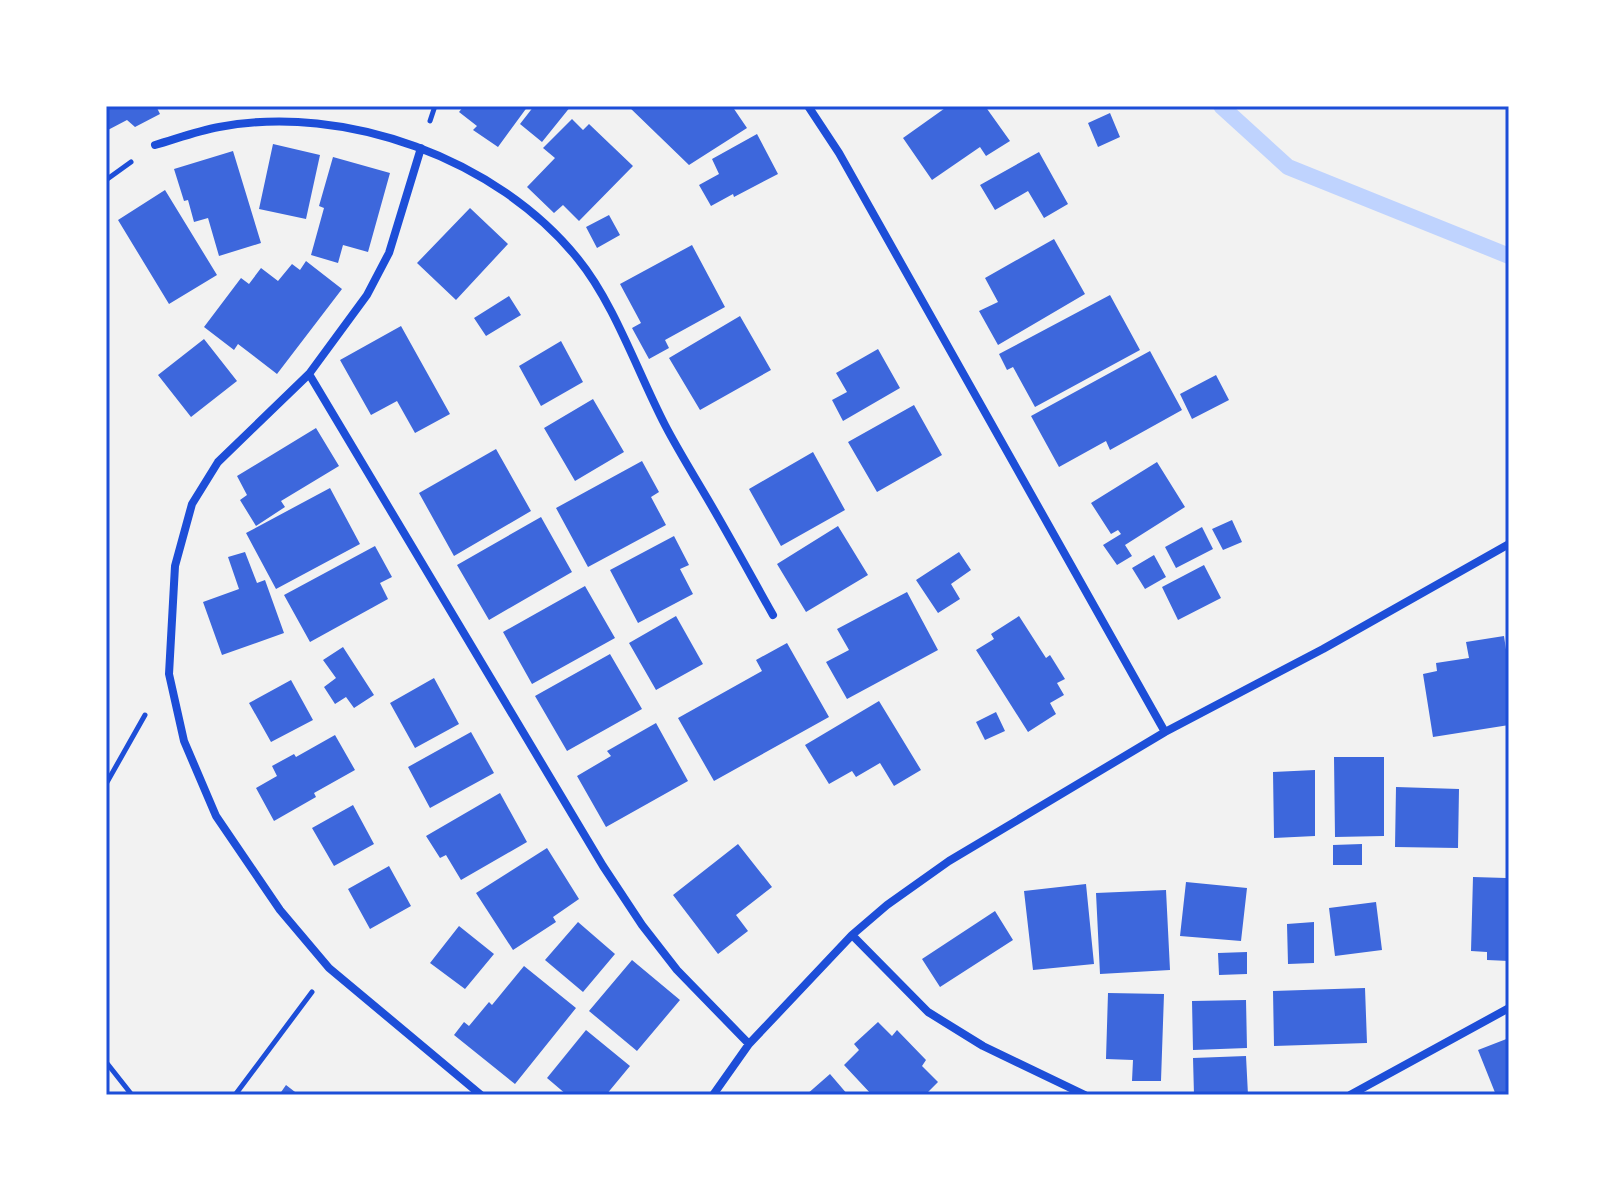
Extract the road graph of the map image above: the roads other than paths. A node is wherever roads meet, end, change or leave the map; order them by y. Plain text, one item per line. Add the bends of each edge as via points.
1 (808, 106) edge
2 (155, 145) dead end
3 (421, 148) junction
4 (309, 374) junction
5 (1509, 544) edge
6 (773, 615) dead end
7 (1165, 732) junction
8 (852, 935) junction
9 (1509, 1008) edge
10 (749, 1044) junction
11 (481, 1095) edge
12 (713, 1095) edge
13 (1085, 1095) edge
14 (1350, 1095) edge

1 - 7 street
2 - 3 street via 219,127 287,123 365,131
3 - 4 street via 389,253 367,295
3 - 6 street via 487,181 521,205 578,259 667,430
4 - 10 street via 603,866 677,970
4 - 11 street via 218,462 192,504 175,566 169,674 184,741 216,816 280,910 329,968
5 - 7 street
7 - 8 street via 949,861
8 - 10 street
8 - 13 street via 928,1012 983,1046
9 - 14 street
10 - 12 street

